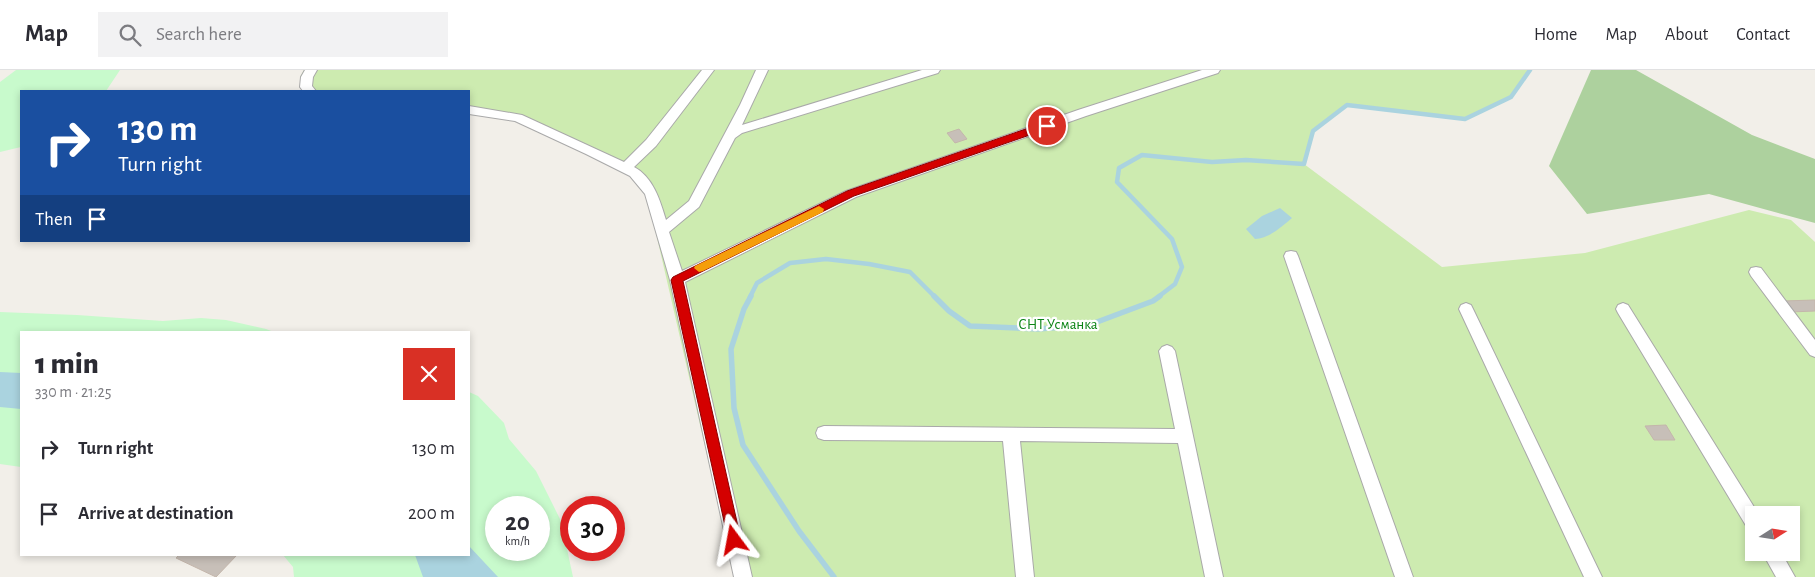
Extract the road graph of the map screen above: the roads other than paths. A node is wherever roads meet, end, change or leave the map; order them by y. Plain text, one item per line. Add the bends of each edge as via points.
1 (311, 70) edge
2 (708, 70) edge
3 (762, 70) edge
4 (934, 70) edge
5 (1214, 70) edge
6 (309, 90) edge
7 (470, 110) edge
8 (730, 135) junction
9 (625, 168) junction
10 (661, 231) junction
11 (1290, 256) dead end
12 (1756, 272) dead end
13 (677, 280) junction
14 (1466, 309) dead end
15 (1623, 310) dead end
16 (1167, 351) dead end
17 (1815, 351) edge
18 (824, 433) dead end
19 (1011, 435) junction
20 (1185, 436) junction
21 (1745, 509) edge
22 (1777, 561) edge
23 (743, 577) edge
24 (1025, 577) edge
25 (1214, 577) edge
26 (1404, 577) edge
27 (1593, 577) edge
28 (1786, 577) edge

1 - 6 street via 307,77 306,87
2 - 9 street via 651,143
3 - 8 street
4 - 8 street
5 - 13 street via 851,194
7 - 9 street via 518,118
8 - 10 street via 694,204
9 - 10 street via 635,173 651,193
10 - 13 street
11 - 26 street
12 - 17 street
13 - 23 street
14 - 27 street
15 - 21 street
16 - 20 street
18 - 19 street
19 - 20 street
19 - 24 street
20 - 25 street
22 - 28 street

